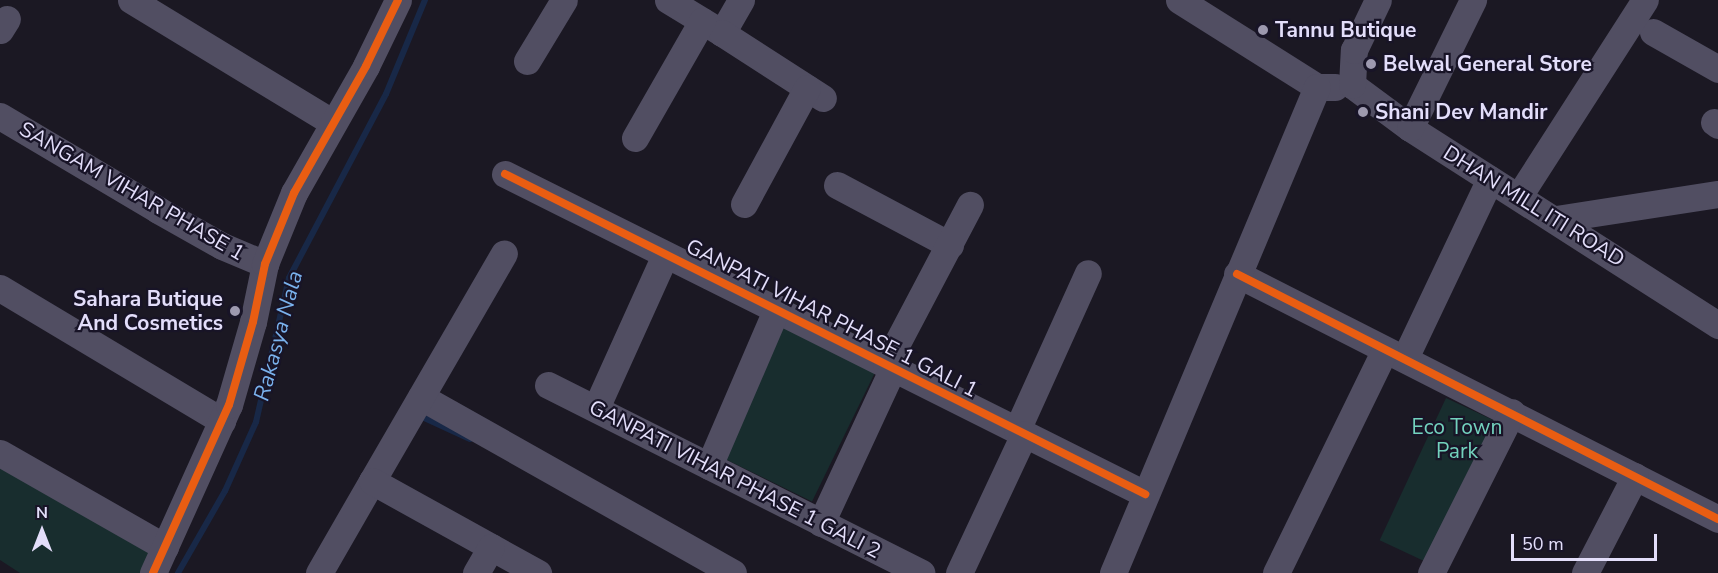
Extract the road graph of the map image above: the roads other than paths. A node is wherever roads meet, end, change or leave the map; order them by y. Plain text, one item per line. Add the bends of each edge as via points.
1 (131, 0) edge
2 (398, 0) edge
3 (564, 0) edge
4 (668, 0) edge
5 (741, 0) edge
6 (1179, 0) edge
7 (1378, 0) edge
8 (1473, 0) edge
9 (1645, 0) edge
10 (712, 27) junction
11 (1653, 32) dead end
12 (527, 61) dead end
13 (1718, 69) edge
14 (1352, 85) junction
15 (1317, 87) junction
16 (0, 116) edge
17 (332, 122) junction
18 (1410, 128) junction
19 (635, 138) dead end
20 (505, 174) dead end
21 (1490, 179) junction
22 (837, 185) dead end
23 (1718, 194) edge
24 (1519, 196) junction
25 (744, 204) dead end
26 (970, 205) dead end
27 (1556, 219) junction
28 (950, 244) junction
29 (504, 253) dead end
30 (666, 255) junction
31 (265, 264) junction
32 (1088, 273) dead end
33 (1238, 274) junction
34 (0, 288) edge
35 (777, 308) junction
36 (1718, 325) edge
37 (1395, 354) junction
38 (890, 366) junction
39 (548, 385) dead end
40 (421, 397) junction
41 (596, 408) junction
42 (1512, 412) junction
43 (222, 421) junction
44 (1021, 432) junction
45 (0, 453) edge
46 (709, 466) junction
47 (1635, 476) junction
48 (372, 481) junction
49 (1145, 494) junction
50 (1718, 519) edge
51 (821, 523) junction
52 (165, 547) junction
53 (491, 547) junction
54 (153, 573) edge
55 (319, 573) edge
56 (476, 573) edge
57 (538, 573) edge
58 (733, 573) edge
59 (921, 573) edge
60 (959, 573) edge
61 (1113, 573) edge
62 (1276, 573) edge
63 (1431, 573) edge
64 (1586, 573) edge

1 - 17 street
2 - 17 street via 366,66
3 - 12 street
4 - 10 street
5 - 10 street
6 - 15 street
7 - 14 street via 1354,50
8 - 18 street
9 - 24 street
10 - 19 street
10 - 25 street via 815,93
11 - 13 street
14 - 15 street
14 - 18 street, DHAN MILL ITI ROAD
15 - 33 street
16 - 31 street, SANGAM VIHAR PHASE 1 via 222,246
17 - 31 street via 294,193
18 - 21 street, DHAN MILL ITI ROAD
20 - 30 street, GANPATI VIHAR PHASE 1 GALI 1
21 - 24 street, DHAN MILL ITI ROAD
21 - 37 street
22 - 28 street
23 - 27 street
24 - 27 street, DHAN MILL ITI ROAD
26 - 28 street
27 - 36 street, DHAN MILL ITI ROAD
28 - 38 street
29 - 40 street
30 - 35 street, GANPATI VIHAR PHASE 1 GALI 1
30 - 41 street
31 - 43 street via 242,366
32 - 44 street
33 - 37 street
33 - 49 street
34 - 43 street
35 - 38 street, GANPATI VIHAR PHASE 1 GALI 1
35 - 46 street
37 - 42 street
37 - 62 street
38 - 44 street, GANPATI VIHAR PHASE 1 GALI 1
38 - 51 street
39 - 41 street, GANPATI VIHAR PHASE 1 GALI 2
40 - 48 street
40 - 58 street
41 - 46 street, GANPATI VIHAR PHASE 1 GALI 2
42 - 47 street
42 - 63 street
43 - 52 street
44 - 49 street, GANPATI VIHAR PHASE 1 GALI 1
44 - 60 street
45 - 52 street
46 - 51 street, GANPATI VIHAR PHASE 1 GALI 2
47 - 50 street
47 - 64 street
48 - 53 street
48 - 55 street
49 - 61 street
51 - 59 street, GANPATI VIHAR PHASE 1 GALI 2
52 - 54 street
53 - 56 street
53 - 57 street

